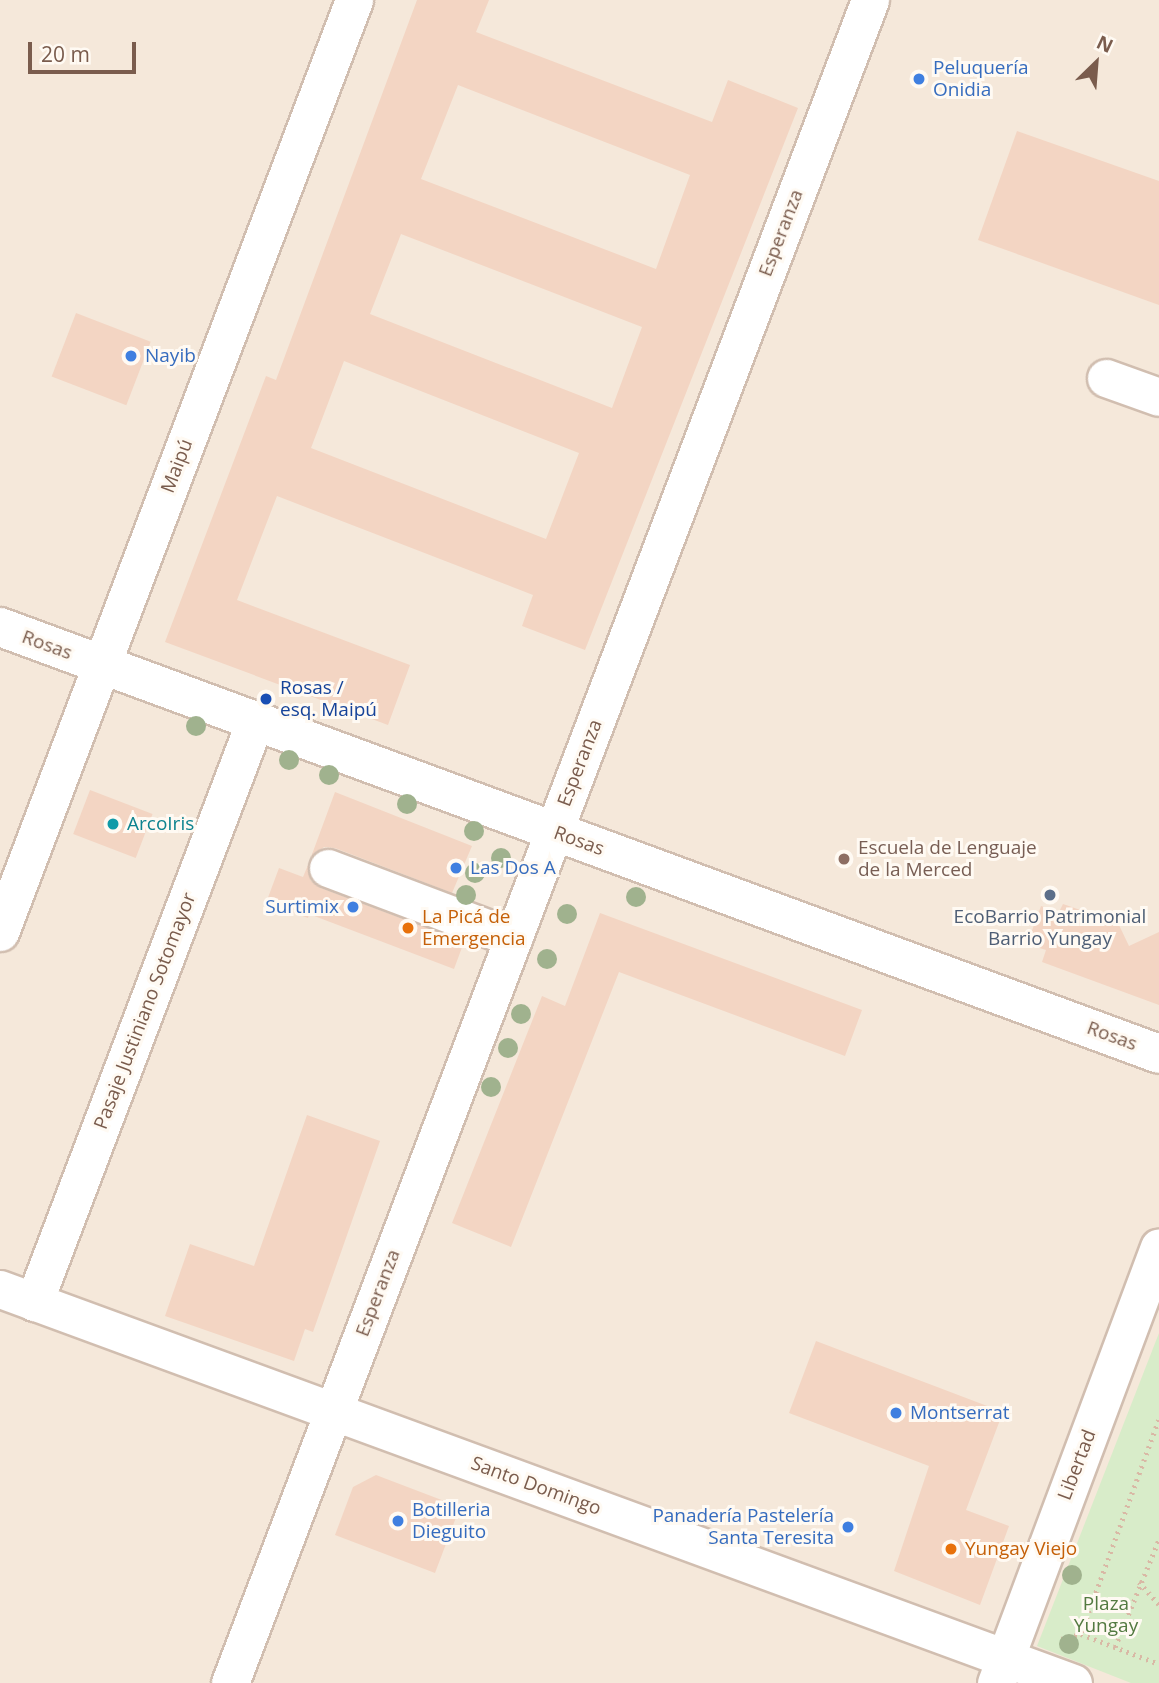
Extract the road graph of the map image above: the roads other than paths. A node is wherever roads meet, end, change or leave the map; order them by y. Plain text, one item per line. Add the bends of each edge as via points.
1 (354, 0) edge
2 (870, 0) edge
3 (1105, 378) dead end
4 (1159, 397) edge
5 (0, 627) edge
6 (102, 664) junction
7 (255, 721) junction
8 (554, 831) junction
9 (328, 868) dead end
10 (0, 932) edge
11 (513, 937) junction
12 (1159, 1054) edge
13 (1159, 1247) edge
14 (0, 1289) edge
15 (34, 1302) junction
16 (333, 1412) junction
17 (1001, 1670) edge
18 (230, 1683) edge
19 (1073, 1683) edge

1 - 6 street, Maipú
2 - 8 street, Esperanza
3 - 4 street
5 - 6 street, Rosas
6 - 7 street, Rosas
6 - 10 street, Maipú
7 - 8 street, Rosas
7 - 15 street, Pasaje Justiniano Sotomayor
8 - 11 street, Esperanza
8 - 12 street, Rosas
9 - 11 street
11 - 16 street, Esperanza
13 - 17 street, Libertad
14 - 15 street, Santo Domingo
15 - 16 street, Santo Domingo
16 - 17 street, Santo Domingo
16 - 18 street, Esperanza
17 - 19 street, Santo Domingo

